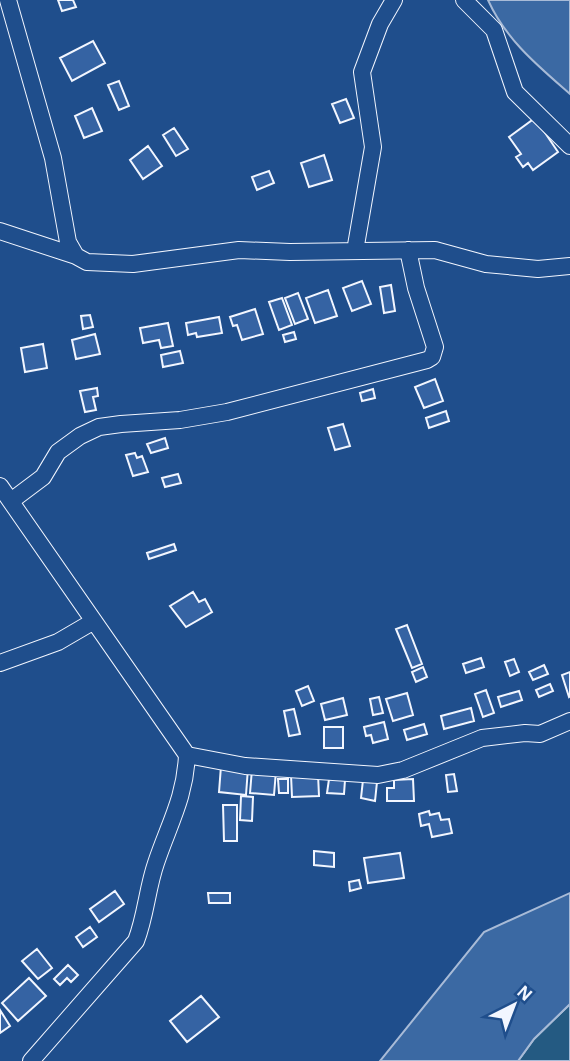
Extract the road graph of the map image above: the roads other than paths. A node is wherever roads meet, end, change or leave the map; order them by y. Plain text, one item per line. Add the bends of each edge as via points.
1 (8, 0) edge
2 (394, 0) edge
3 (464, 0) edge
4 (570, 146) edge
5 (0, 231) edge
6 (408, 250) junction
7 (355, 251) junction
8 (76, 256) junction
9 (570, 265) edge
10 (0, 486) edge
11 (11, 501) junction
12 (94, 621) junction
13 (0, 663) edge
14 (570, 721) edge
15 (187, 755) junction
16 (31, 1061) edge

1 - 8 street via 53,158 68,242
2 - 7 street via 362,72 373,147
3 - 4 street via 494,30 515,92
5 - 8 street
6 - 7 street
6 - 9 street via 435,250 486,264 538,269
6 - 11 street via 435,347 432,357 227,412 99,428 58,452 43,477
7 - 8 street via 239,250 133,264 87,262
10 - 11 street
11 - 12 street
12 - 13 street via 58,642
12 - 15 street
14 - 15 street via 540,734 482,738 403,770 378,775 245,766
15 - 16 street via 180,800 156,863 136,941

